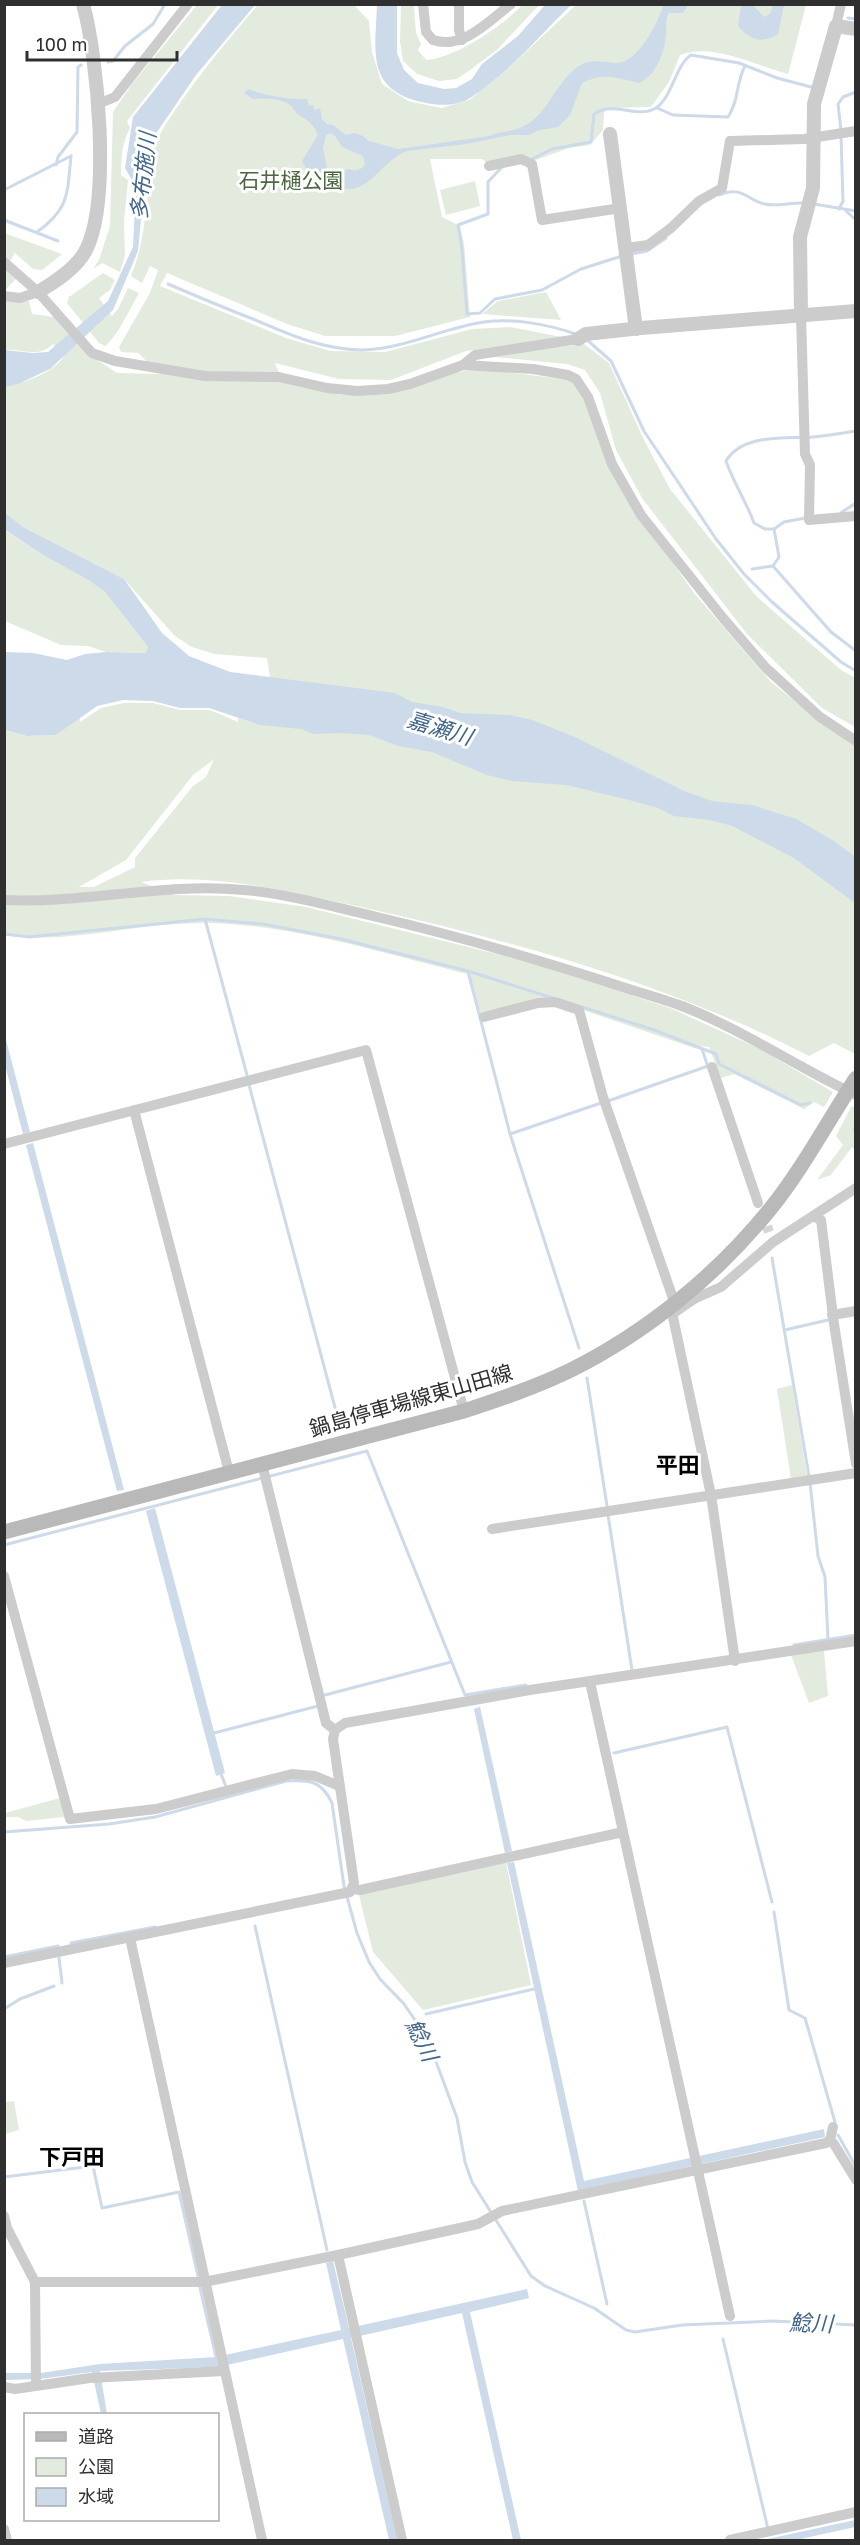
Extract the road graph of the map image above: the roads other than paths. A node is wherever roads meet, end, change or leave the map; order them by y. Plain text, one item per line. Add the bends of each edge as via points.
1 (83, 4) edge
2 (188, 4) edge
3 (423, 4) edge
4 (459, 4) edge
5 (511, 4) edge
6 (841, 4) edge
7 (836, 26) junction
8 (855, 30) edge
9 (462, 40) junction
10 (98, 104) junction
11 (855, 131) edge
12 (610, 134) dead end
13 (813, 137) junction
14 (489, 166) dead end
15 (621, 208) junction
16 (627, 254) junction
17 (4, 262) edge
18 (38, 292) junction
19 (4, 296) edge
20 (855, 311) edge
21 (801, 315) junction
22 (636, 329) junction
23 (582, 336) joint
24 (463, 365) junction
25 (855, 516) edge
26 (855, 741) edge
27 (4, 900) edge
28 (484, 1017) dead end
29 (712, 1067) dead end
30 (853, 1087) edge
31 (134, 1110) junction
32 (4, 1144) edge
33 (855, 1188) edge
34 (758, 1203) tunnel mouth
35 (814, 1216) junction
36 (769, 1232) tunnel mouth
37 (773, 1242) junction
38 (673, 1309) junction
39 (855, 1311) edge
40 (832, 1315) junction
41 (464, 1411) junction
42 (855, 1458) edge
43 (229, 1472) junction
44 (264, 1472) junction
45 (855, 1473) edge
46 (711, 1495) junction
47 (492, 1529) dead end
48 (4, 1532) edge
49 (4, 1576) edge
50 (855, 1641) edge
51 (735, 1661) junction
52 (590, 1682) junction
53 (335, 1730) junction
54 (339, 1786) junction
55 (623, 1832) junction
56 (352, 1891) junction
57 (130, 1938) junction
58 (4, 1963) edge
59 (833, 2127) dead end
60 (830, 2140) junction
61 (698, 2171) junction
62 (855, 2180) edge
63 (4, 2216) edge
64 (7, 2234) edge
65 (338, 2255) junction
66 (35, 2282) junction
67 (204, 2282) junction
68 (730, 2316) dead end
69 (223, 2370) junction
70 (36, 2385) junction
71 (4, 2387) edge
72 (855, 2512) edge
73 (4, 2529) edge
74 (7, 2541) edge
75 (262, 2541) edge
76 (402, 2541) edge
77 (730, 2541) edge

1 - 10 street via 94,56
2 - 10 street via 115,97
3 - 9 street via 426,32 433,40
4 - 9 street
5 - 9 street
6 - 7 street
7 - 8 street
7 - 13 street via 814,104
10 - 18 street via 95,230 85,253
11 - 13 street
12 - 15 street
13 - 16 street via 730,141 722,188 699,201 648,245
13 - 21 street via 813,188 800,237
14 - 15 street via 521,159 532,164 542,220
15 - 16 street
16 - 22 street
17 - 18 street
18 - 19 street via 20,298
18 - 24 street via 92,353 142,366 205,376 279,377 357,391 410,384
20 - 21 street
21 - 22 street
21 - 25 street via 805,454 810,465 809,517
22 - 23 street
23 - 24 street via 475,355
24 - 26 street via 533,369 576,379 588,397 612,464 641,515 766,668 820,717
27 - 30 street via 70,900 198,888 245,890 312,902 440,932 682,1007
28 - 38 street via 538,1003 555,1002 579,1010 603,1097
29 - 34 street
30 - 38 main road, 鍋島停車場線東山田線 via 771,1208
31 - 32 street
31 - 41 street via 366,1050
31 - 43 street
33 - 35 street
35 - 37 street
35 - 40 street via 821,1220
36 - 37 street
37 - 38 street via 721,1287
38 - 41 main road, 鍋島停車場線東山田線 via 571,1370
38 - 46 street
39 - 40 street
40 - 42 street
41 - 44 main road, 鍋島停車場線東山田線
43 - 44 main road, 鍋島停車場線東山田線
43 - 48 main road, 鍋島停車場線東山田線
44 - 53 street via 327,1723
45 - 46 street
46 - 47 street
46 - 51 street
49 - 54 street via 70,1819 156,1809 292,1774 315,1776
50 - 51 street
51 - 52 street
52 - 53 street via 345,1723
52 - 55 street
53 - 54 street
54 - 56 street
55 - 56 street
55 - 61 street
56 - 57 street
57 - 58 street
57 - 67 street
59 - 60 street
60 - 61 street
60 - 62 street
61 - 65 street via 498,2212 484,2221
61 - 68 street
63 - 64 street
64 - 66 street
65 - 67 street
65 - 76 street
66 - 67 street
66 - 70 street
67 - 69 street
69 - 70 street
69 - 75 street
70 - 71 street
72 - 77 street
73 - 74 street

